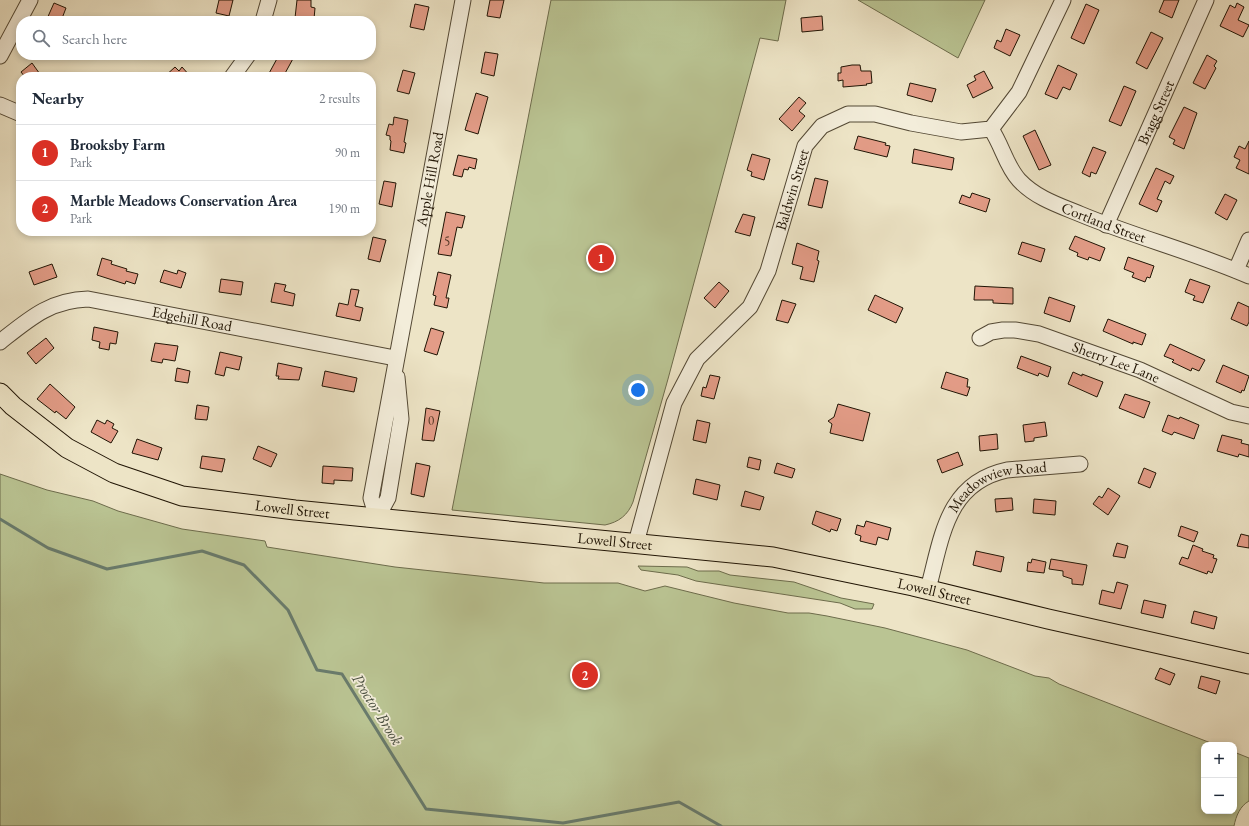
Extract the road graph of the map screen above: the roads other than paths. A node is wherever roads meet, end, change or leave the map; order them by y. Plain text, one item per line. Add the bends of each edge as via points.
1 (30, 0) edge
2 (269, 0) edge
3 (463, 0) edge
4 (1063, 0) edge
5 (1206, 0) edge
6 (21, 16) edge
7 (264, 16) edge
8 (16, 26) edge
9 (0, 56) edge
10 (244, 60) edge
11 (236, 72) edge
12 (0, 105) edge
13 (16, 112) edge
14 (991, 129) junction
15 (1106, 225) junction
16 (1249, 240) edge
17 (1242, 273) edge
18 (980, 338) dead end
19 (0, 342) edge
20 (395, 358) junction
21 (0, 393) edge
22 (1249, 416) edge
23 (1080, 464) dead end
24 (377, 518) junction
25 (636, 543) junction
26 (928, 589) junction
27 (1249, 664) edge

1 - 6 street
2 - 7 street
3 - 20 street, Apple Hill Road
4 - 14 street via 1019,92
5 - 15 street, Bragg Street
8 - 9 street
10 - 11 street
12 - 13 street
14 - 15 street, Cortland Street via 1019,180 1034,193
14 - 25 street, Baldwin Street via 961,132 875,114 848,114 822,126 805,146 768,271 750,307 697,359 674,403
15 - 17 street, Cortland Street
16 - 17 street
18 - 22 street, Sherry Lee Lane via 991,332 1003,330 1039,334 1140,370 1230,412
19 - 20 street, Edgehill Road via 44,309 73,300 88,299
20 - 24 street, Apple Hill Road via 402,419 388,498
21 - 24 main road, Lowell Street via 67,448 114,473 182,496
23 - 26 street, Meadowview Road via 1007,470 975,483 961,496 949,514
24 - 25 main road, Lowell Street
25 - 26 main road, Lowell Street via 773,557
26 - 27 main road, Lowell Street

